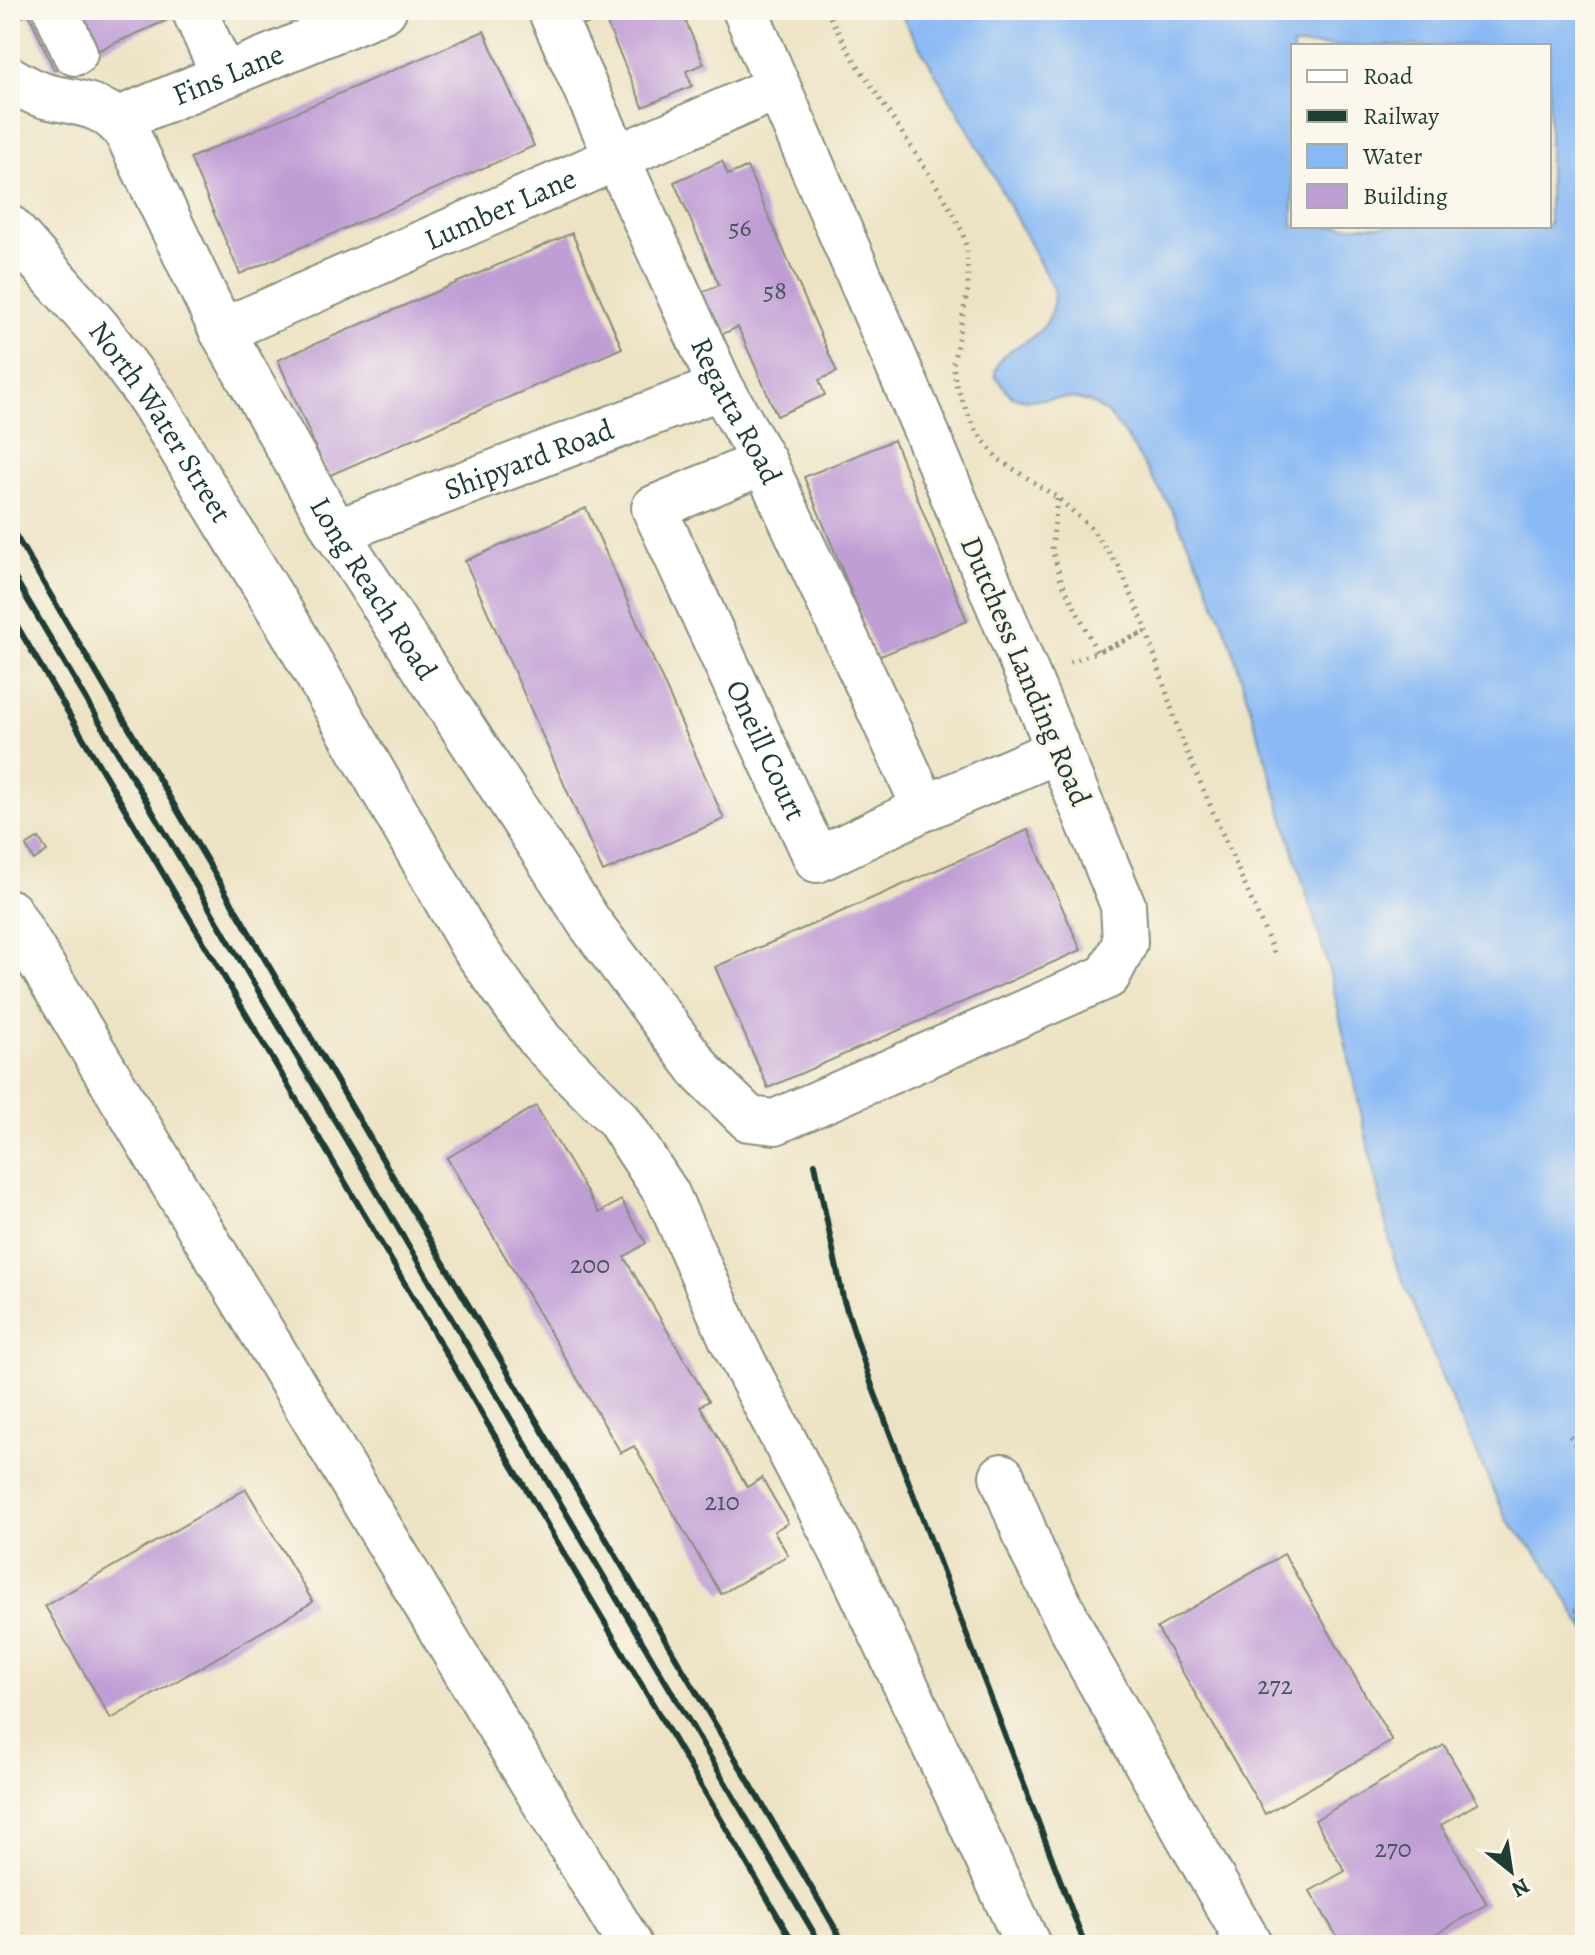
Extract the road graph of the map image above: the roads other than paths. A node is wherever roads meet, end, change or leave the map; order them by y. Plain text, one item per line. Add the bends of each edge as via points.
1 (56, 10) edge
2 (194, 10) edge
3 (384, 10) edge
4 (550, 10) edge
5 (745, 10) edge
6 (75, 53) dead end
7 (223, 74) junction
8 (10, 79) edge
9 (778, 87) junction
10 (117, 120) junction
11 (618, 157) junction
12 (10, 228) edge
13 (222, 331) junction
14 (721, 387) junction
15 (764, 462) junction
16 (336, 532) junction
17 (1059, 750) junction
18 (925, 808) junction
19 (10, 912) edge
20 (749, 1119) joint
21 (1002, 1476) dead end
22 (630, 1945) edge
23 (1028, 1945) edge
24 (1250, 1945) edge

1 - 6 street
2 - 7 street
3 - 7 street, Fins Lane
4 - 11 street, Regatta Road
5 - 9 street, Dutchess Landing Road
7 - 10 street, Fins Lane
8 - 10 street via 47,97 97,108
9 - 11 street, Lumber Lane
9 - 17 street, Dutchess Landing Road
10 - 13 street, Long Reach Road
11 - 13 street, Lumber Lane
11 - 14 street, Regatta Road
12 - 23 street, North Water Street via 145,391 291,629 472,945 541,1041 618,1119 667,1194 731,1338 852,1571
13 - 16 street, Long Reach Road
14 - 15 street, Regatta Road
14 - 16 street, Shipyard Road
15 - 18 street, Regatta Road
15 - 18 street, Oneill Court via 654,508 817,860
16 - 20 street, Long Reach Road via 589,922 703,1074
17 - 18 street, Oneill Court
17 - 20 street, Dutchess Landing Road via 1123,905 1125,943 1108,976 775,1122
19 - 22 street
21 - 24 street via 1033,1553 1091,1666

